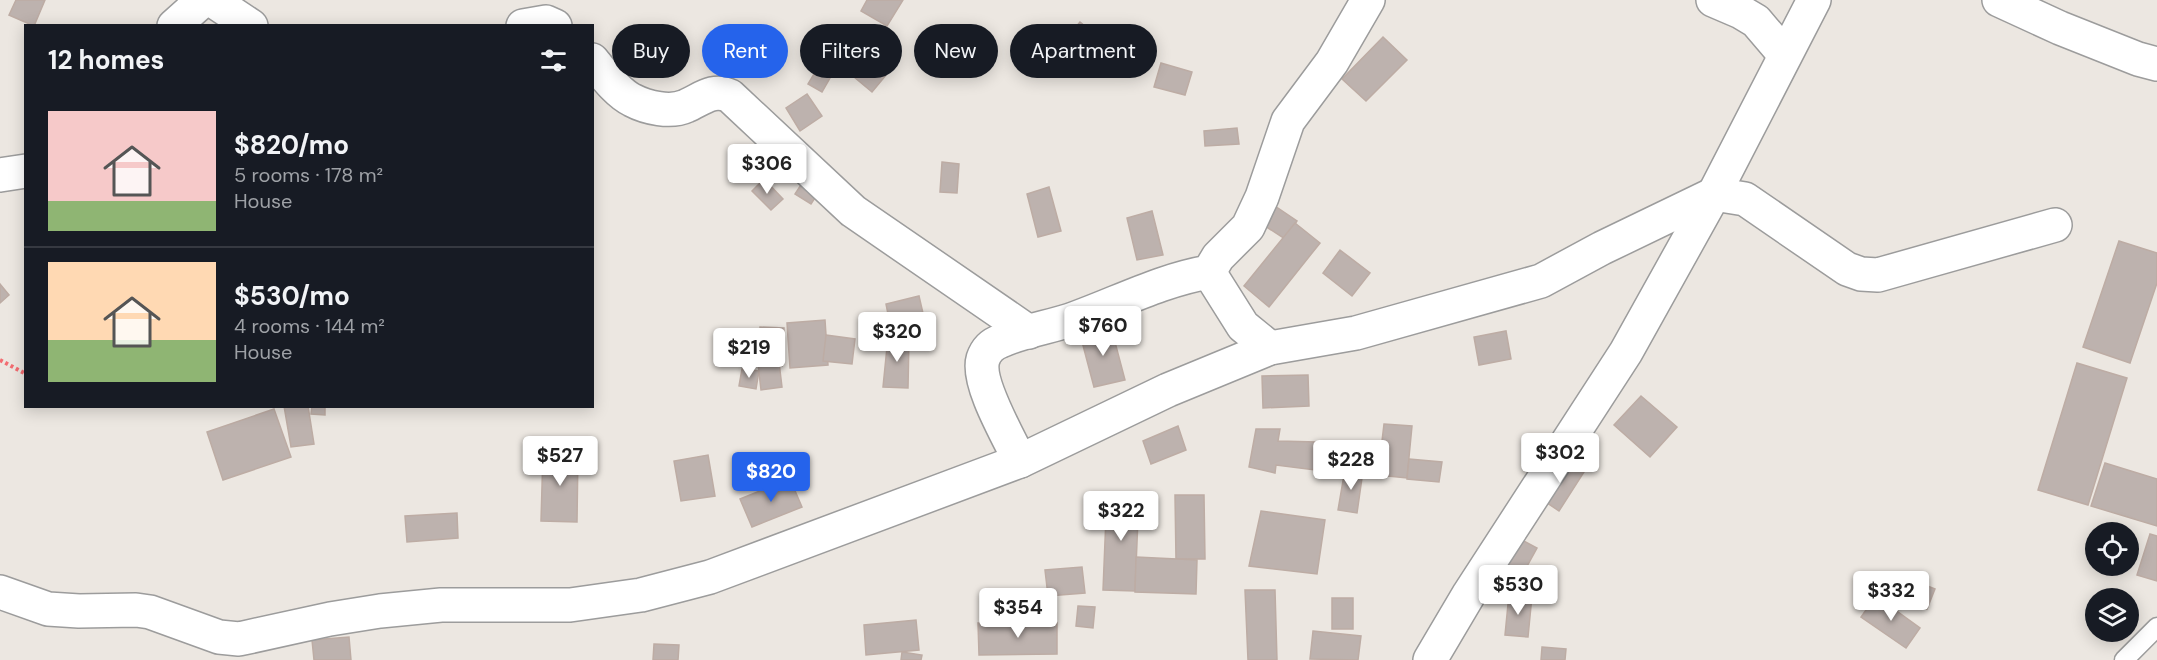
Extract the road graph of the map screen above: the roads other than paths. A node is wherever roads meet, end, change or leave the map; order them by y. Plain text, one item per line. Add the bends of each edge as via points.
1 (203, 0) edge
2 (212, 0) edge
3 (1368, 0) edge
4 (1713, 0) edge
5 (1814, 0) edge
6 (2000, 0) edge
7 (176, 24) edge
8 (248, 24) edge
9 (534, 24) edge
10 (550, 24) edge
11 (1785, 55) junction
12 (594, 62) edge
13 (2157, 64) edge
14 (24, 171) edge
15 (0, 175) edge
16 (1714, 194) junction
17 (2055, 225) dead end
18 (1209, 272) junction
19 (1029, 332) junction
20 (1270, 348) junction
21 (1020, 461) junction
22 (0, 592) edge
23 (2157, 627) edge
24 (1430, 660) edge
25 (2124, 660) edge

1 - 7 street
2 - 8 street
3 - 18 street via 1332,62 1288,122 1248,227 1218,257
4 - 11 street via 1756,21
5 - 11 street
6 - 13 street via 2060,28
9 - 10 street
11 - 16 street
12 - 19 street via 625,95 657,108 684,107 710,94 730,96 853,211
14 - 15 street
16 - 17 street via 1745,199 1861,274 1878,275
16 - 20 street via 1541,281 1356,333
16 - 24 street via 1626,352
18 - 19 street via 1155,286
18 - 20 street via 1243,326
19 - 21 street via 988,348 982,366 988,393
20 - 21 street via 1168,390
21 - 22 street via 711,578 641,595 570,605 420,607 330,619 239,639 219,637 150,612 48,609
23 - 25 lane

